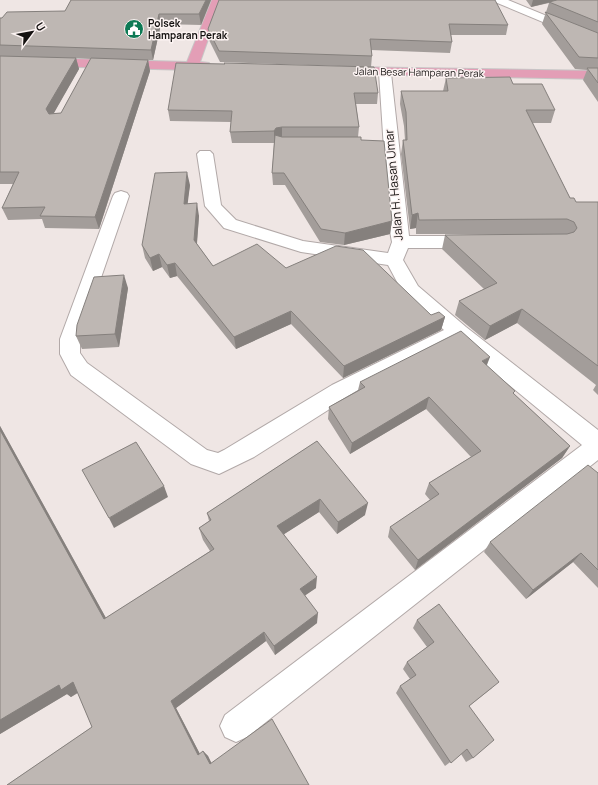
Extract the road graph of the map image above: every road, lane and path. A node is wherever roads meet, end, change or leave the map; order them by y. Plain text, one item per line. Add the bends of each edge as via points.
1 (217, 0) edge
2 (499, 0) edge
3 (550, 7) edge
4 (530, 13) junction
5 (598, 41) edge
6 (0, 61) edge
7 (90, 63) junction
8 (192, 66) junction
9 (221, 67) edge
10 (330, 70) edge
11 (385, 73) junction
12 (598, 75) edge
13 (83, 76) edge
14 (205, 154) dead end
15 (121, 196) dead end
16 (401, 242) junction
17 (489, 242) edge
18 (394, 260) junction
19 (460, 332) junction
20 (598, 445) edge
21 (236, 726) dead end

1 - 8 main road
2 - 4 street
3 - 4 street
4 - 5 street
6 - 7 main road
7 - 8 main road
7 - 13 street
8 - 9 main road
10 - 11 main road, Jalan Besar Hamparan Perak
11 - 12 main road, Jalan Besar Hamparan Perak
11 - 16 street, Jalan H. Hasan Umar via 383,144
14 - 18 street via 213,206 230,224 301,246
15 - 19 street via 70,339 70,354 79,369 199,457 219,464 242,453 294,418 354,383
16 - 17 street
16 - 18 street, Jalan H. Hasan Umar
18 - 19 street via 412,290
19 - 20 street
20 - 21 street

